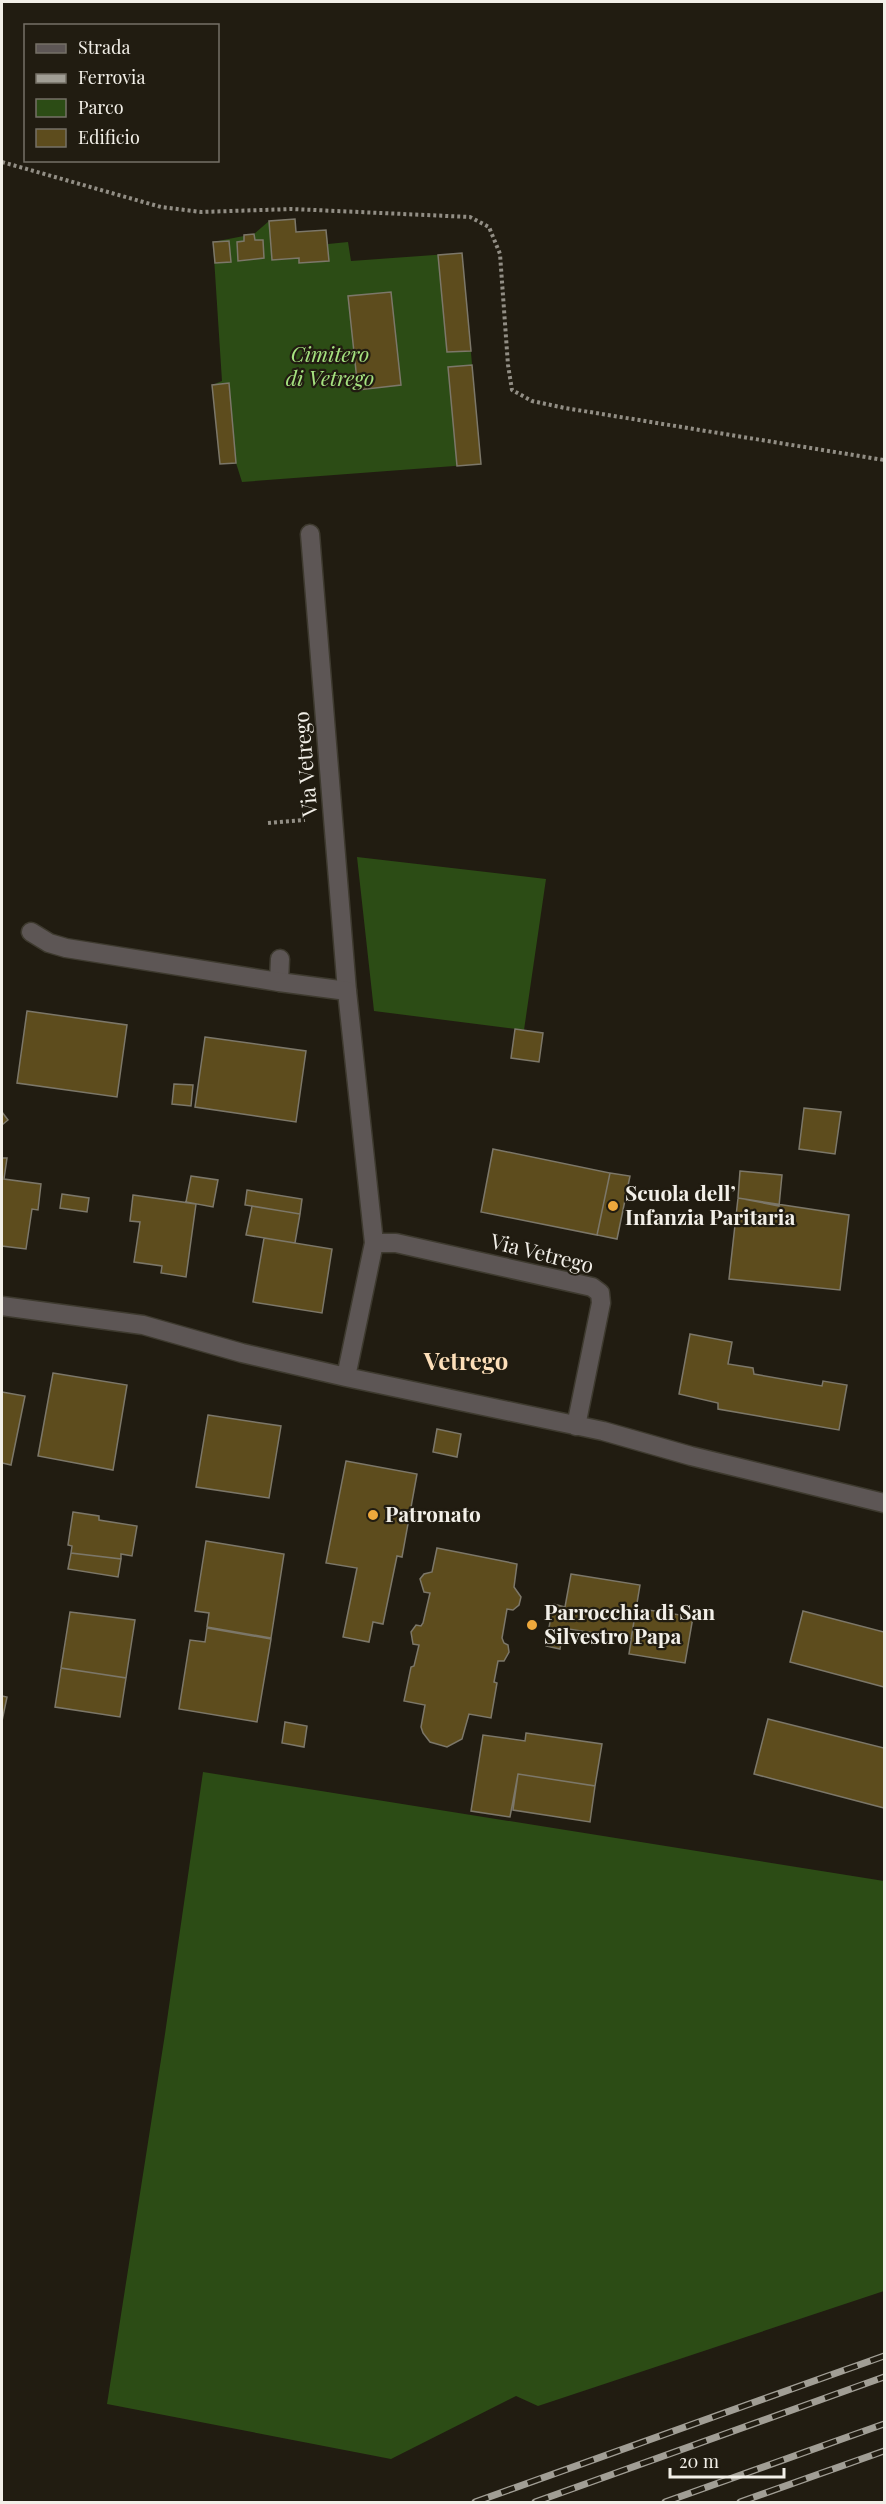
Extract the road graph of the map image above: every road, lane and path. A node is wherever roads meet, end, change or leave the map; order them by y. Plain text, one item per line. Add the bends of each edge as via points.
1 (2, 162) edge
2 (885, 460) edge
3 (310, 534) dead end
4 (333, 818) junction
5 (268, 823) dead end
6 (31, 932) dead end
7 (280, 959) dead end
8 (279, 982) junction
9 (347, 991) junction
10 (374, 1243) junction
11 (2, 1306) edge
12 (346, 1377) junction
13 (576, 1426) junction
14 (885, 1503) edge

1 - 2 path via 161,207 201,212 292,209 470,218 489,227 500,255 512,390 532,401 565,408
3 - 4 street, Via Vetrego
4 - 5 path
4 - 9 street, Via Vetrego
6 - 8 street via 66,948
7 - 8 street
8 - 9 street
9 - 10 street, Via Vetrego
10 - 12 street, Via Vetrego
10 - 13 street, Via Vetrego via 396,1243 592,1287 600,1293
11 - 12 street via 143,1325
12 - 13 street
13 - 14 street

